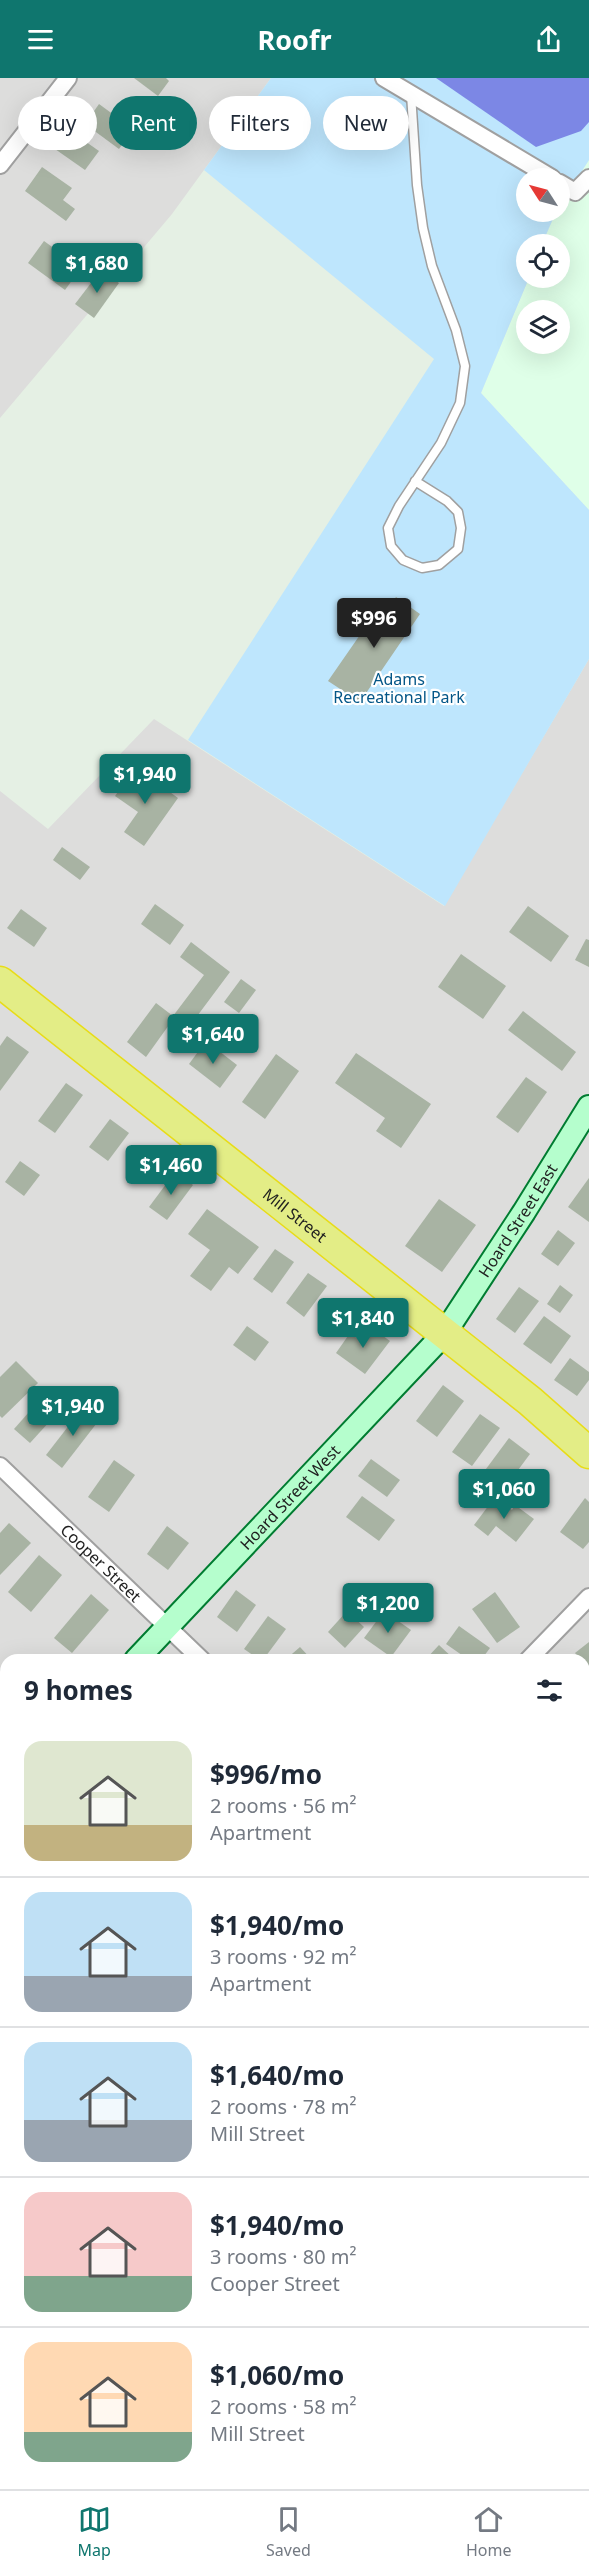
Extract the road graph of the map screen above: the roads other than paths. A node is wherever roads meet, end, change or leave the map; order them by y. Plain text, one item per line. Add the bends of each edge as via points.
1 (68, 78) edge
2 (384, 78) edge
3 (411, 94) junction
4 (0, 165) edge
5 (535, 168) edge
6 (589, 178) edge
7 (570, 189) edge
8 (415, 481) junction
9 (0, 982) edge
10 (589, 1107) edge
11 (444, 1334) junction
12 (589, 1453) edge
13 (0, 1466) edge
14 (589, 1597) edge
15 (168, 1627) junction
16 (142, 1654) edge
17 (196, 1654) edge
18 (534, 1654) edge

1 - 4 street
2 - 3 street
3 - 5 street
3 - 8 lane via 423,228 465,366 460,403 441,443
6 - 7 street via 575,192
8 - 8 lane via 458,512 458,549 439,565 422,568 403,560 392,546 388,528
9 - 11 highway, Mill Street
10 - 11 street, Hoard Street East
11 - 12 highway, Mill Street
11 - 15 street, Hoard Street West
13 - 15 street, Cooper Street
14 - 18 street
15 - 16 street, Hoard Street West
15 - 17 street, Cooper Street

